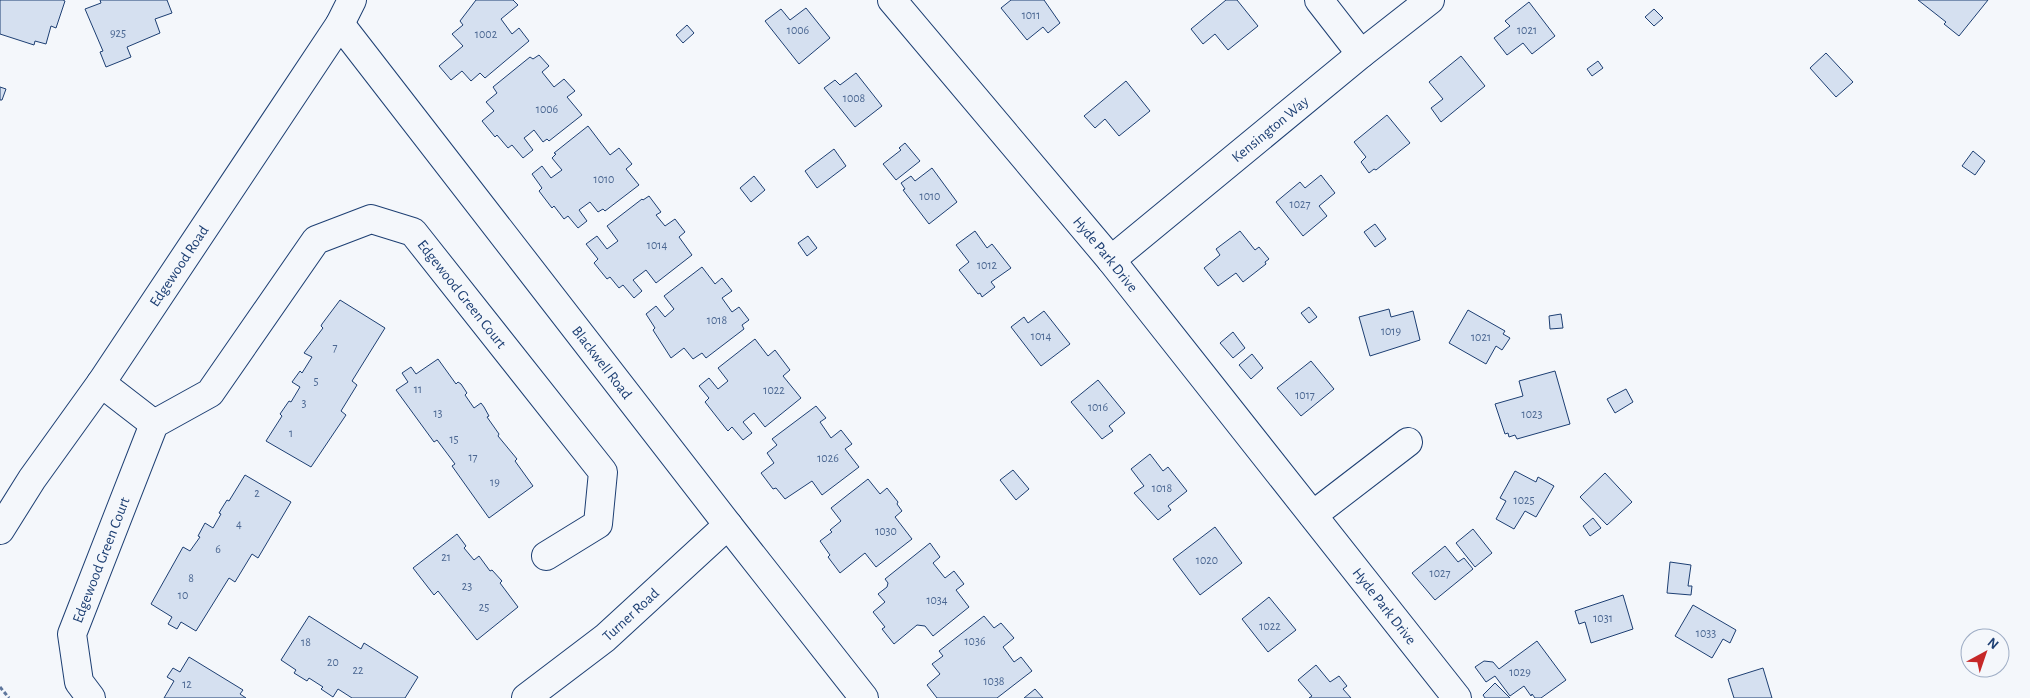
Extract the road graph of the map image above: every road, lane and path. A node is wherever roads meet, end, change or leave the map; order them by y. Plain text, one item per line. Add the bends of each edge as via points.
1 (892, 0) edge
2 (1319, 0) edge
3 (1430, 0) edge
4 (346, 12) edge
5 (1360, 54) junction
6 (1111, 260) junction
7 (101, 383) junction
8 (154, 424) junction
9 (1408, 442) dead end
10 (1313, 515) junction
11 (728, 525) junction
12 (0, 530) edge
13 (546, 556) dead end
14 (0, 687) edge
15 (9, 698) edge
16 (91, 698) edge
17 (526, 698) edge
18 (864, 698) edge
19 (1457, 698) edge

1 - 6 street, Hyde Park Drive
2 - 5 street
3 - 5 street, Kensington Way
4 - 7 street, Edgewood Road
4 - 11 street, Blackwell Road
5 - 6 street, Kensington Way
6 - 10 street, Hyde Park Drive
7 - 8 street
7 - 12 street, Edgewood Road via 32,479
8 - 13 street, Edgewood Green Court via 210,393 316,240 371,219 413,232 603,472 598,524
8 - 16 street, Edgewood Green Court via 72,634 79,682
9 - 10 street
10 - 19 street, Hyde Park Drive
11 - 17 street, Turner Road via 605,638
11 - 18 street, Blackwell Road
14 - 15 path

